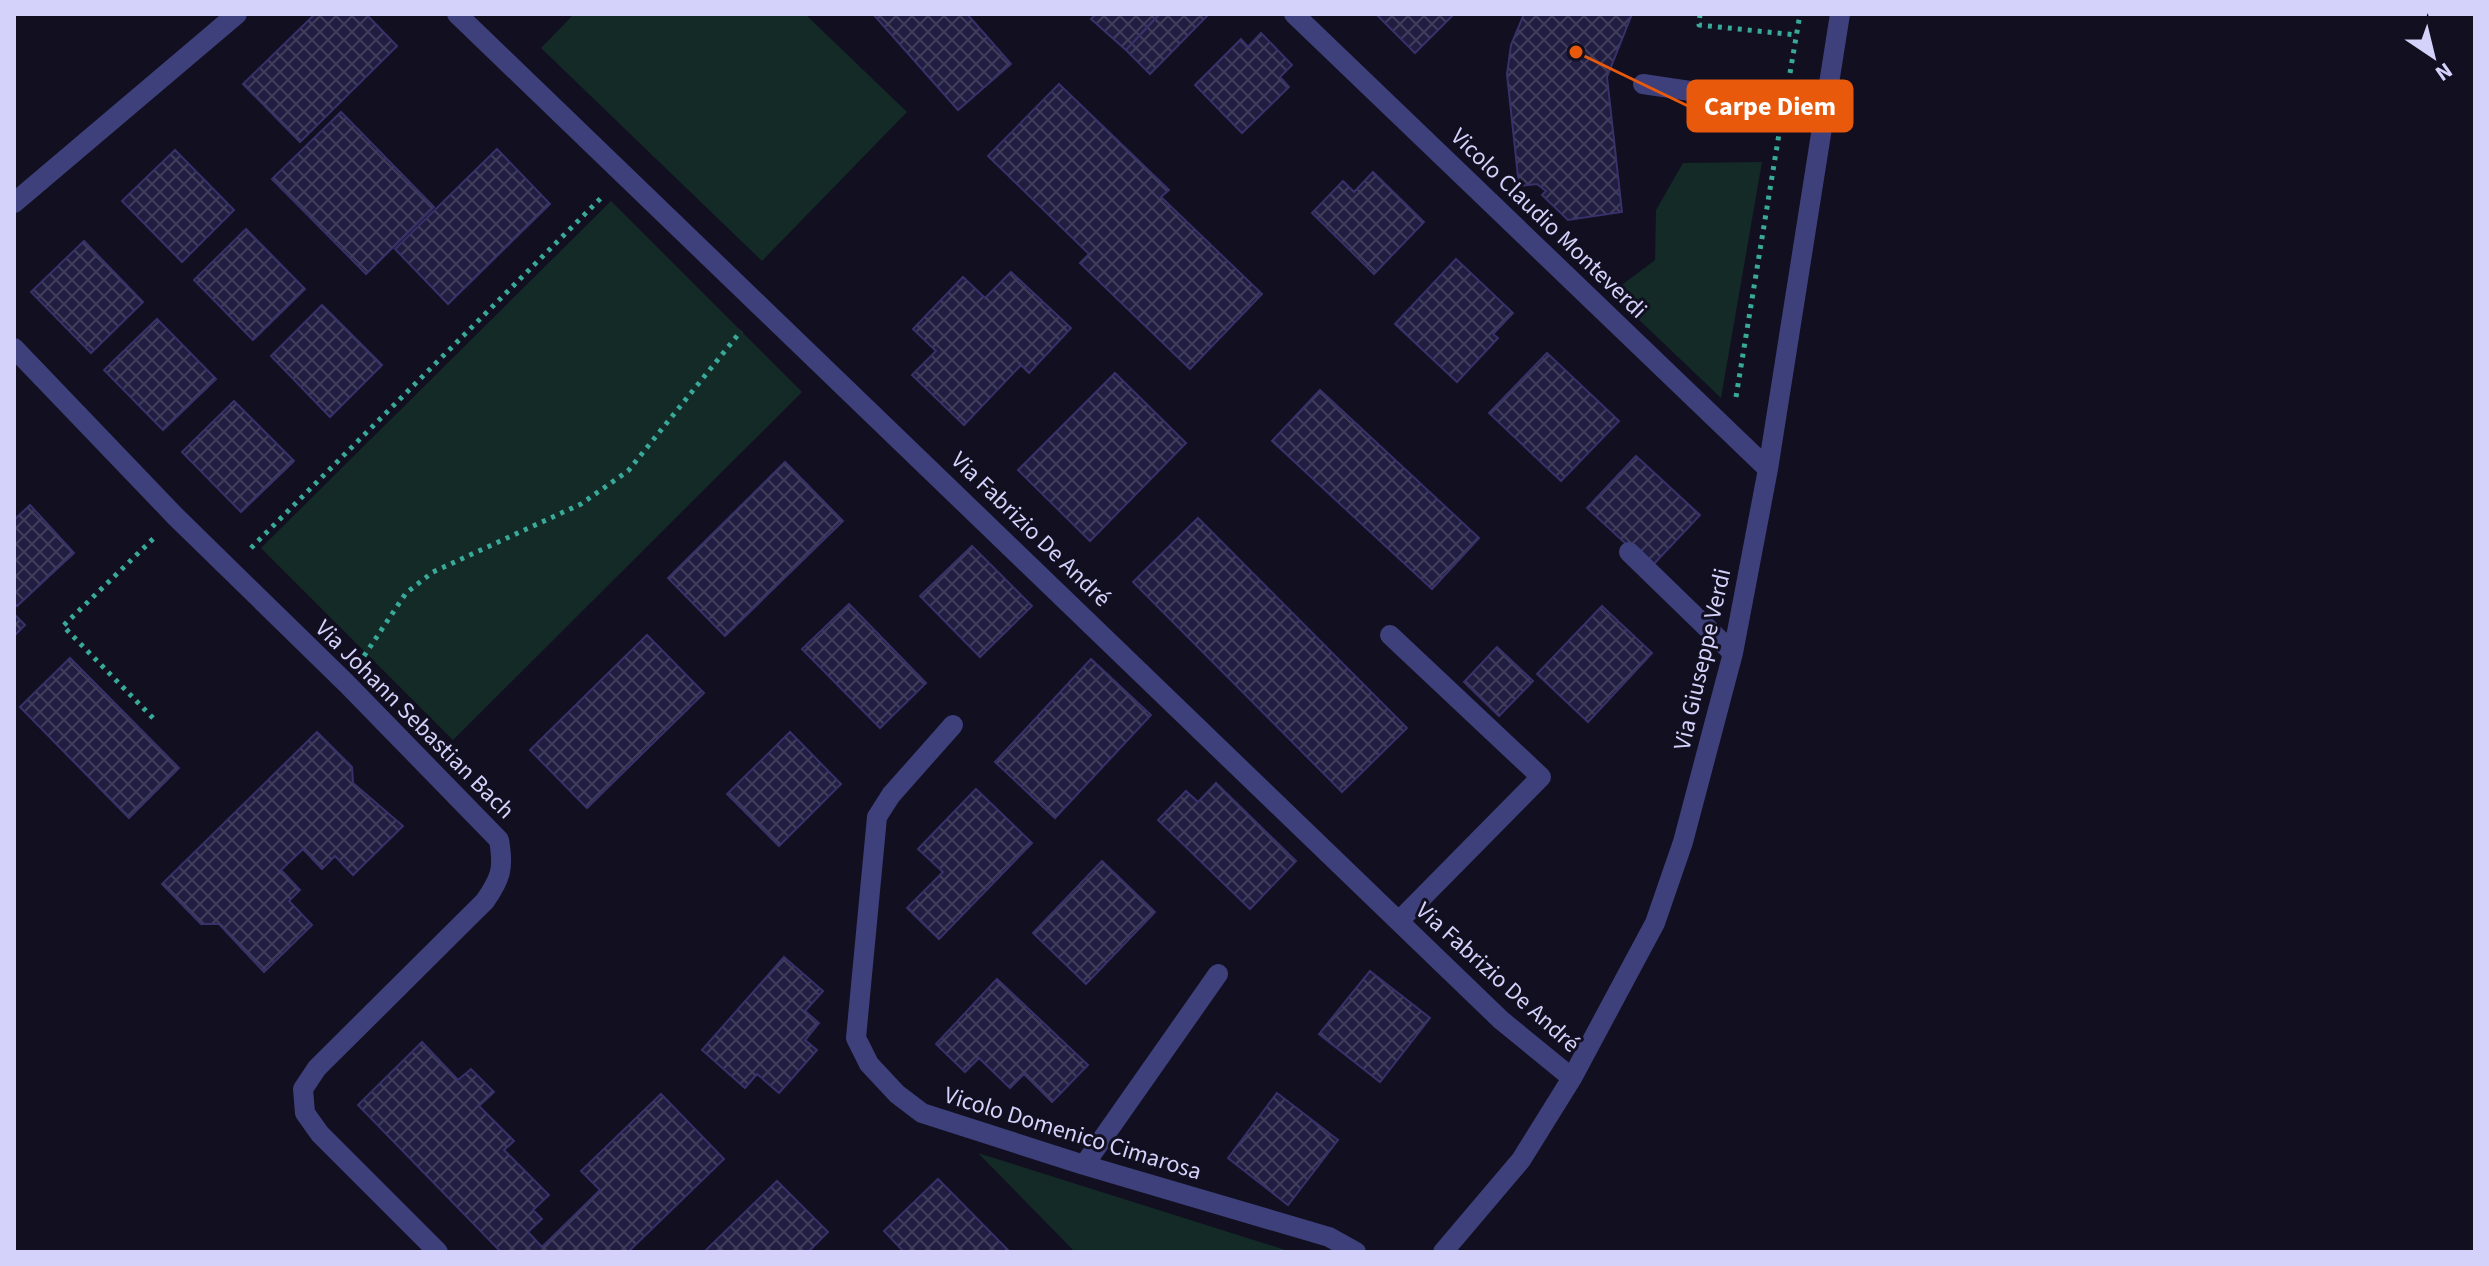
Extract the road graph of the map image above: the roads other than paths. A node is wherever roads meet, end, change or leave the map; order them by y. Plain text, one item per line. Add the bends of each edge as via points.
1 (237, 14) edge
2 (457, 14) edge
3 (1294, 14) edge
4 (1840, 14) edge
5 (1643, 84) dead end
6 (1823, 114) junction
7 (14, 203) edge
8 (14, 348) edge
9 (1768, 469) junction
10 (1629, 552) dead end
11 (1390, 635) dead end
12 (1733, 653) junction
13 (953, 725) dead end
14 (1399, 921) junction
15 (1218, 974) dead end
16 (1572, 1078) junction
17 (1084, 1165) junction
18 (438, 1252) edge
19 (1356, 1252) edge
20 (1443, 1252) edge

1 - 7 street
2 - 14 street, Via Fabrizio De André
3 - 9 street, Vicolo Claudio Monteverdi
4 - 6 street, Via Giuseppe Verdi
5 - 6 street
6 - 9 street, Via Giuseppe Verdi
8 - 18 street, Via Johann Sebastian Bach via 499,840 499,881 485,901 317,1068 303,1089 305,1113 320,1134
9 - 12 street, Via Giuseppe Verdi
10 - 12 street
11 - 14 street via 1541,777
12 - 16 street, Via Giuseppe Verdi via 1683,842 1655,923
13 - 17 street, Vicolo Domenico Cimarosa via 877,817 856,1038 869,1064 922,1113
14 - 16 street, Via Fabrizio De André via 1501,1020
15 - 17 street
16 - 20 street, Via Giuseppe Verdi via 1521,1160
17 - 19 street, Vicolo Domenico Cimarosa via 1329,1237

